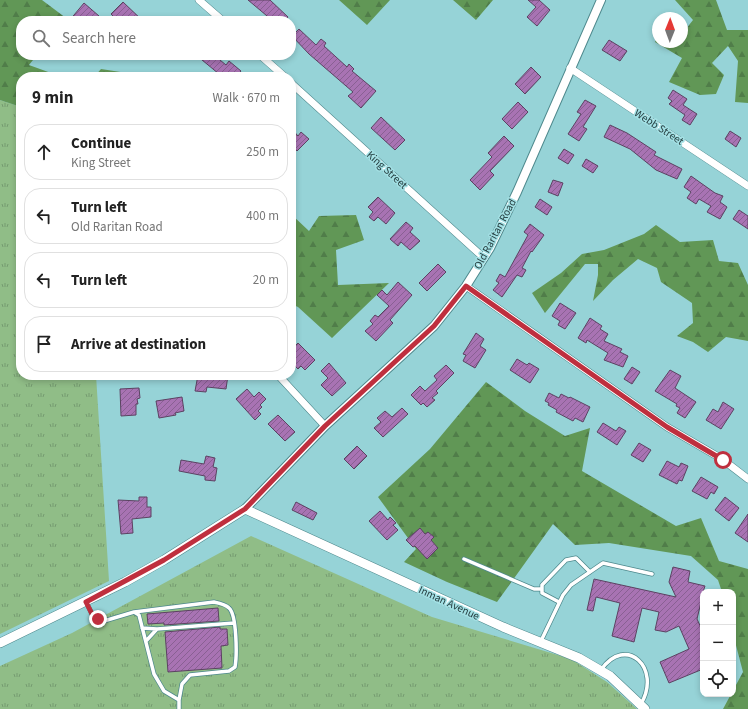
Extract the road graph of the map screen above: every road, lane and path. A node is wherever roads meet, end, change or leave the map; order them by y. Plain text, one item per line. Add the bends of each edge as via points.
1 (200, 0) edge
2 (601, 0) edge
3 (218, 16) edge
4 (266, 60) edge
5 (570, 68) junction
6 (279, 72) edge
7 (296, 88) edge
8 (748, 186) edge
9 (484, 258) junction
10 (466, 286) junction
11 (283, 380) edge
12 (325, 426) junction
13 (748, 479) edge
14 (245, 509) junction
15 (464, 559) dead end
16 (590, 572) junction
17 (652, 574) dead end
18 (542, 589) junction
19 (86, 602) junction
20 (559, 602) junction
21 (134, 612) junction
22 (234, 623) junction
23 (142, 628) junction
24 (156, 630) junction
25 (146, 641) junction
26 (540, 642) junction
27 (0, 643) edge
28 (600, 670) junction
29 (179, 700) junction
30 (643, 707) edge
31 (179, 709) edge

1 - 3 street
2 - 5 street, Old Raritan Road
4 - 6 street
5 - 8 street, Webb Street
5 - 9 street, Old Raritan Road via 523,181
7 - 9 street, King Street
9 - 10 street, Old Raritan Road
10 - 12 street, Old Raritan Road via 434,326
10 - 13 street via 667,427 722,459
11 - 12 street
12 - 14 street, Old Raritan Road
14 - 19 main road, Old Raritan Road via 164,560
14 - 26 main road, Inman Avenue
15 - 18 lane via 534,589
16 - 17 lane via 603,563
16 - 18 lane via 576,558 566,560 542,585
16 - 20 lane via 571,584
18 - 20 lane via 542,593
19 - 21 lane via 93,616 104,621
19 - 27 main road, Old Raritan Road
20 - 26 lane
21 - 22 lane via 214,602 230,608
21 - 23 lane via 139,615
22 - 24 lane
22 - 29 lane via 237,657 235,667 229,671 190,676 182,684
23 - 24 lane
23 - 25 lane
24 - 25 lane
25 - 29 lane via 164,691
26 - 28 main road, Inman Avenue
28 - 30 main road, Inman Avenue
28 - 30 lane via 607,660 627,654 641,663 648,674
29 - 31 lane

